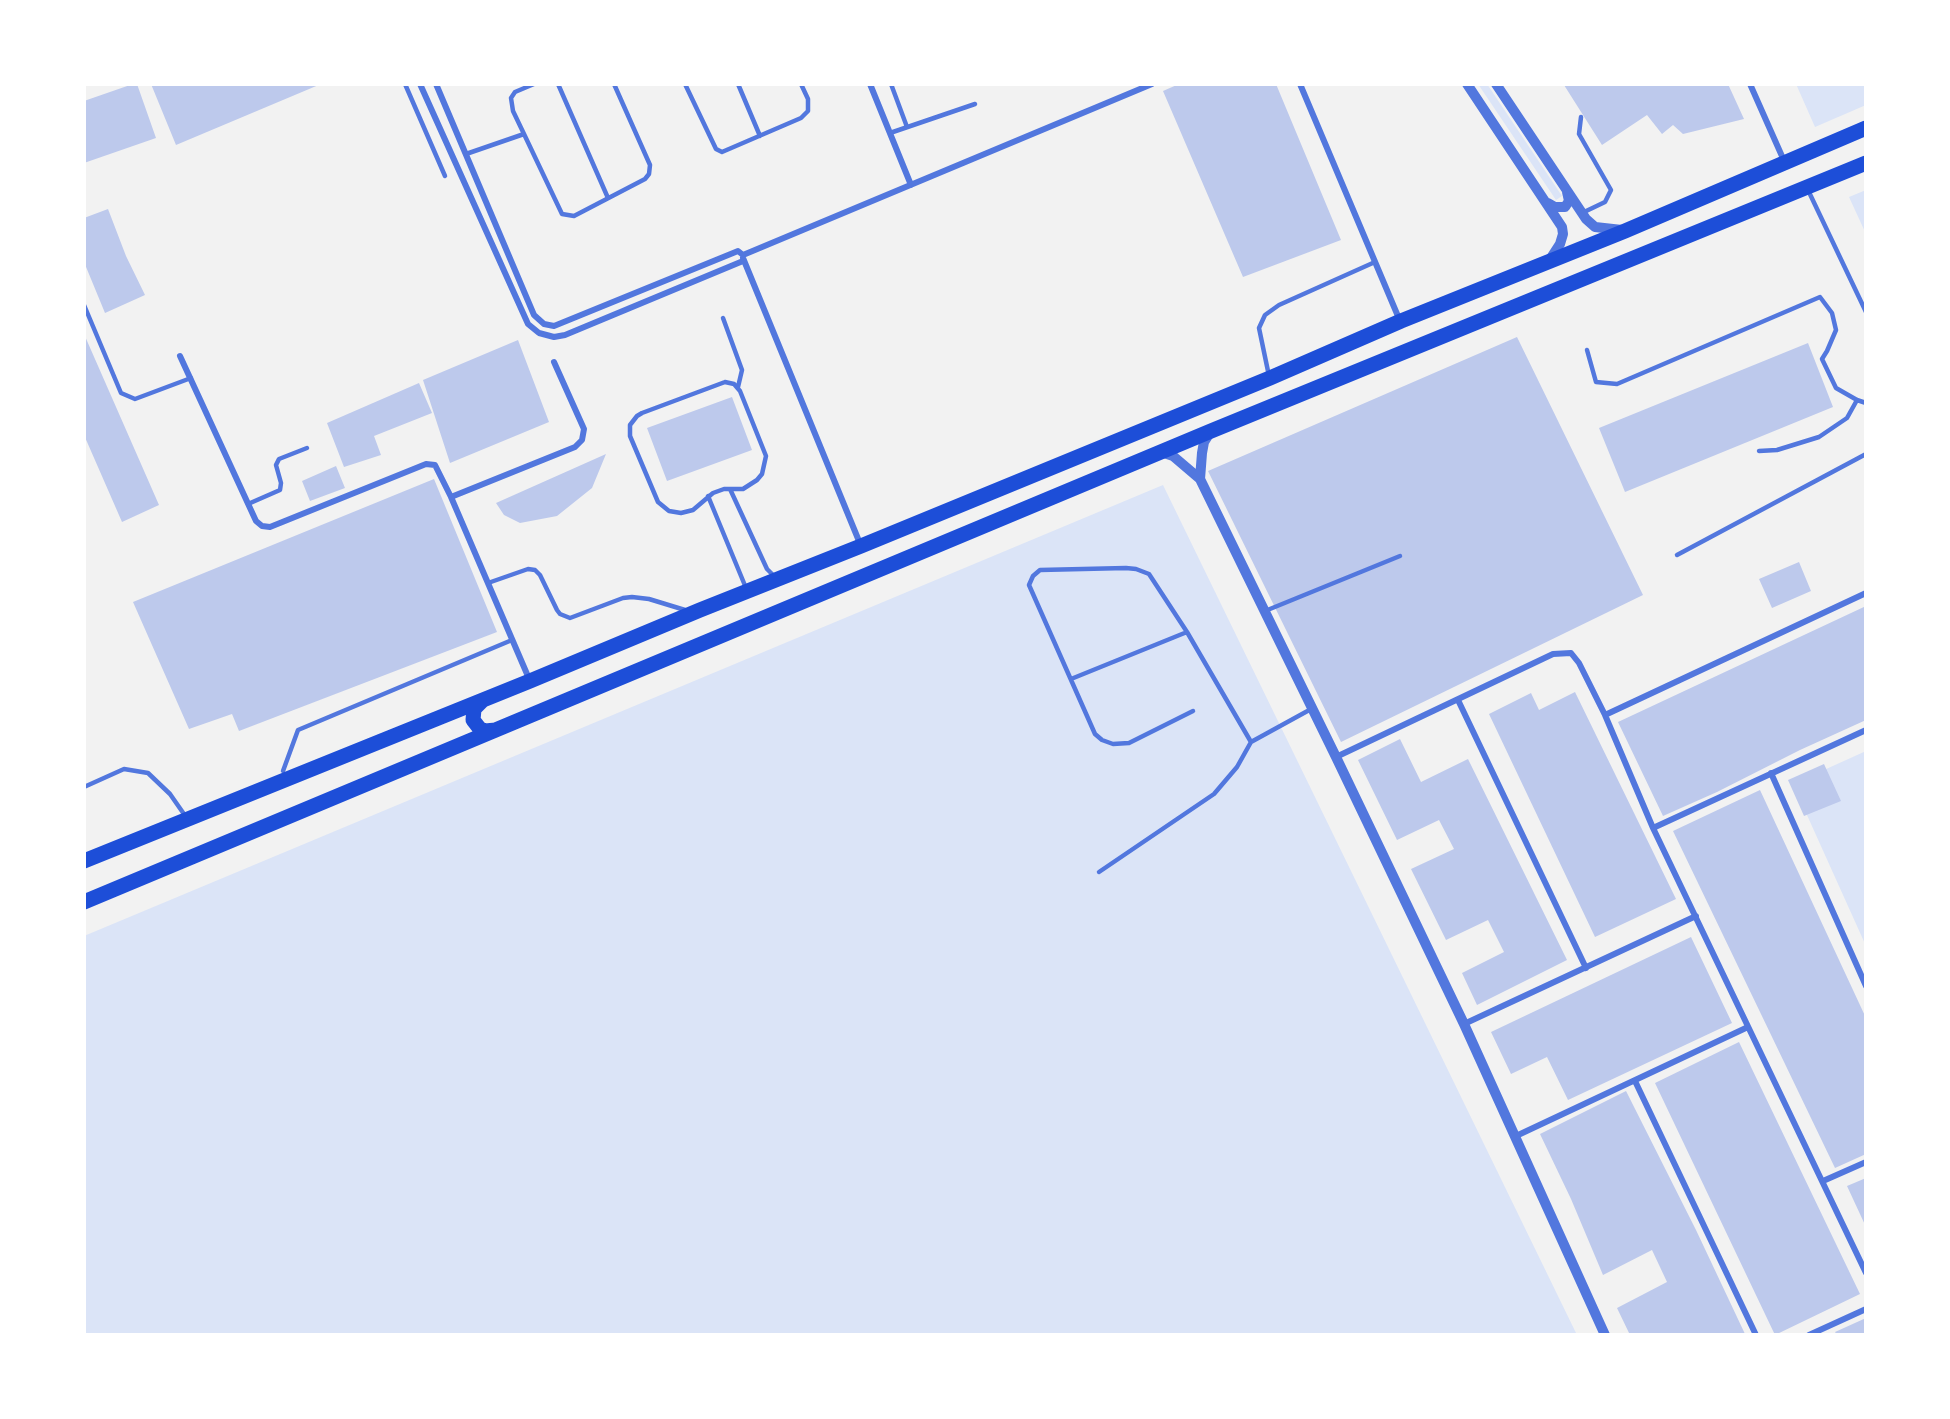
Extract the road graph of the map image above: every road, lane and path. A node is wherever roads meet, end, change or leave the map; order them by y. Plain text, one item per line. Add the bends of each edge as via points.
1 (405, 84) edge
2 (420, 84) edge
3 (436, 84) edge
4 (534, 84) edge
5 (558, 84) edge
6 (614, 84) edge
7 (685, 84) edge
8 (738, 84) edge
9 (801, 84) edge
10 (870, 84) edge
11 (891, 84) edge
12 (1152, 84) edge
13 (1300, 84) edge
14 (1467, 84) edge
15 (1496, 84) edge
16 (1750, 84) edge
17 (975, 104) dead end
18 (1581, 117) dead end
19 (907, 127) junction
20 (1866, 128) edge
21 (890, 133) junction
22 (524, 134) junction
23 (760, 136) junction
24 (466, 154) junction
25 (1785, 163) junction
26 (1866, 163) edge
27 (445, 176) dead end
28 (911, 185) junction
29 (1807, 187) junction
30 (1566, 189) junction
31 (608, 198) junction
32 (1545, 201) junction
33 (1582, 213) junction
34 (1625, 231) junction
35 (741, 256) junction
36 (1549, 261) junction
37 (1375, 262) junction
38 (84, 305) edge
39 (1866, 312) edge
40 (723, 318) dead end
41 (1401, 321) junction
42 (1587, 350) dead end
43 (180, 356) dead end
44 (554, 362) dead end
45 (191, 378) junction
46 (1270, 378) junction
47 (738, 387) junction
48 (1857, 400) junction
49 (1866, 402) edge
50 (1211, 431) junction
51 (307, 448) dead end
52 (1160, 452) junction
53 (1759, 452) dead end
54 (1866, 454) edge
55 (1200, 478) junction
56 (730, 489) junction
57 (708, 496) junction
58 (451, 497) junction
59 (249, 504) junction
60 (861, 546) junction
61 (1677, 555) dead end
62 (1400, 556) dead end
63 (779, 579) junction
64 (488, 583) junction
65 (747, 591) junction
66 (1866, 593) edge
67 (700, 610) junction
68 (1265, 611) junction
69 (1187, 632) junction
70 (512, 640) junction
71 (1071, 679) junction
72 (530, 681) junction
73 (1458, 700) junction
74 (482, 701) junction
75 (1313, 708) junction
76 (1193, 711) dead end
77 (1605, 715) junction
78 (496, 730) junction
79 (1866, 730) edge
80 (1251, 742) junction
81 (1336, 757) junction
82 (283, 771) dead end
83 (1771, 772) junction
84 (84, 787) edge
85 (187, 819) junction
86 (1653, 828) junction
87 (84, 861) edge
88 (1099, 872) dead end
89 (84, 902) edge
90 (1696, 916) junction
91 (1586, 968) junction
92 (1866, 986) edge
93 (1464, 1024) junction
94 (1748, 1027) junction
95 (1635, 1081) junction
96 (1515, 1136) junction
97 (1866, 1162) edge
98 (1823, 1181) junction
99 (1866, 1273) edge
100 (1866, 1309) edge
101 (1605, 1335) edge
102 (1756, 1335) edge
103 (1809, 1335) edge

1 - 27 lane
2 - 35 street via 528,324 535,331 549,336 565,335
3 - 24 street
4 - 22 lane via 515,92 511,98
5 - 31 lane
6 - 31 lane via 650,165 645,178
7 - 23 lane via 716,149 722,152
8 - 23 lane
9 - 23 lane via 808,99 807,111 801,118
10 - 21 street
11 - 19 lane
12 - 28 street
13 - 37 street
14 - 32 street
15 - 30 street
16 - 25 street
17 - 19 lane
18 - 33 lane via 1579,134 1611,190 1605,202
19 - 21 lane
20 - 25 main road
21 - 28 street
22 - 24 lane
22 - 31 lane via 562,214 574,216
24 - 35 street via 532,311 548,325 560,325
25 - 34 main road
26 - 29 main road
28 - 35 street
29 - 39 lane
29 - 50 main road
30 - 32 street via 1569,197 1565,207
30 - 33 street
32 - 36 street via 1563,231
33 - 34 street via 1595,226
34 - 36 main road
35 - 60 street
36 - 41 main road
37 - 41 street
37 - 46 lane via 1265,315 1259,328
38 - 45 lane via 121,393 135,399
40 - 47 lane via 742,370
41 - 46 main road
42 - 48 lane via 1596,382 1617,384 1820,297 1832,313 1836,330 1822,359 1836,388
43 - 45 street
44 - 58 street via 584,429 582,440 575,447
45 - 59 street
46 - 60 main road
47 - 56 lane via 766,456 757,480 743,489
47 - 57 lane via 730,382 720,383 642,413 630,425 630,436 663,507 675,513 687,512
48 - 49 lane
48 - 53 lane via 1847,418 1819,437
50 - 52 main road
50 - 55 street via 1204,442
51 - 59 lane via 279,459 276,465 280,490
52 - 55 street via 1173,456
52 - 78 main road
54 - 61 lane
55 - 68 street
56 - 57 lane
56 - 63 lane via 767,569
57 - 65 lane
58 - 59 street via 437,468 429,463 270,527 259,524
58 - 64 street
60 - 63 main road
62 - 68 lane
63 - 65 main road
64 - 67 lane via 535,570 560,614 570,618 632,597 649,598 681,610
64 - 70 street
65 - 67 main road
66 - 77 street
67 - 72 main road
68 - 75 street
69 - 71 lane
69 - 71 lane via 1149,574 1126,568 1040,570 1029,585
69 - 80 lane
70 - 72 street
70 - 82 lane via 298,730
71 - 76 lane via 1095,734 1113,744 1129,743
72 - 74 main road
73 - 77 street via 1553,654 1571,653
73 - 81 street
73 - 91 street
74 - 78 main road via 474,709 473,720 480,729
74 - 85 main road
75 - 80 lane
75 - 81 street
77 - 86 street
78 - 89 main road
79 - 83 street
80 - 88 lane via 1237,767 1214,794
81 - 93 street
83 - 86 street
83 - 92 street
84 - 85 lane via 124,769 148,773 170,794
85 - 87 main road
86 - 90 street
90 - 91 street
90 - 94 street
91 - 93 street
93 - 96 street
94 - 95 street
94 - 98 street
95 - 96 street
95 - 102 street
96 - 101 street
97 - 98 street
98 - 99 street
100 - 103 street

